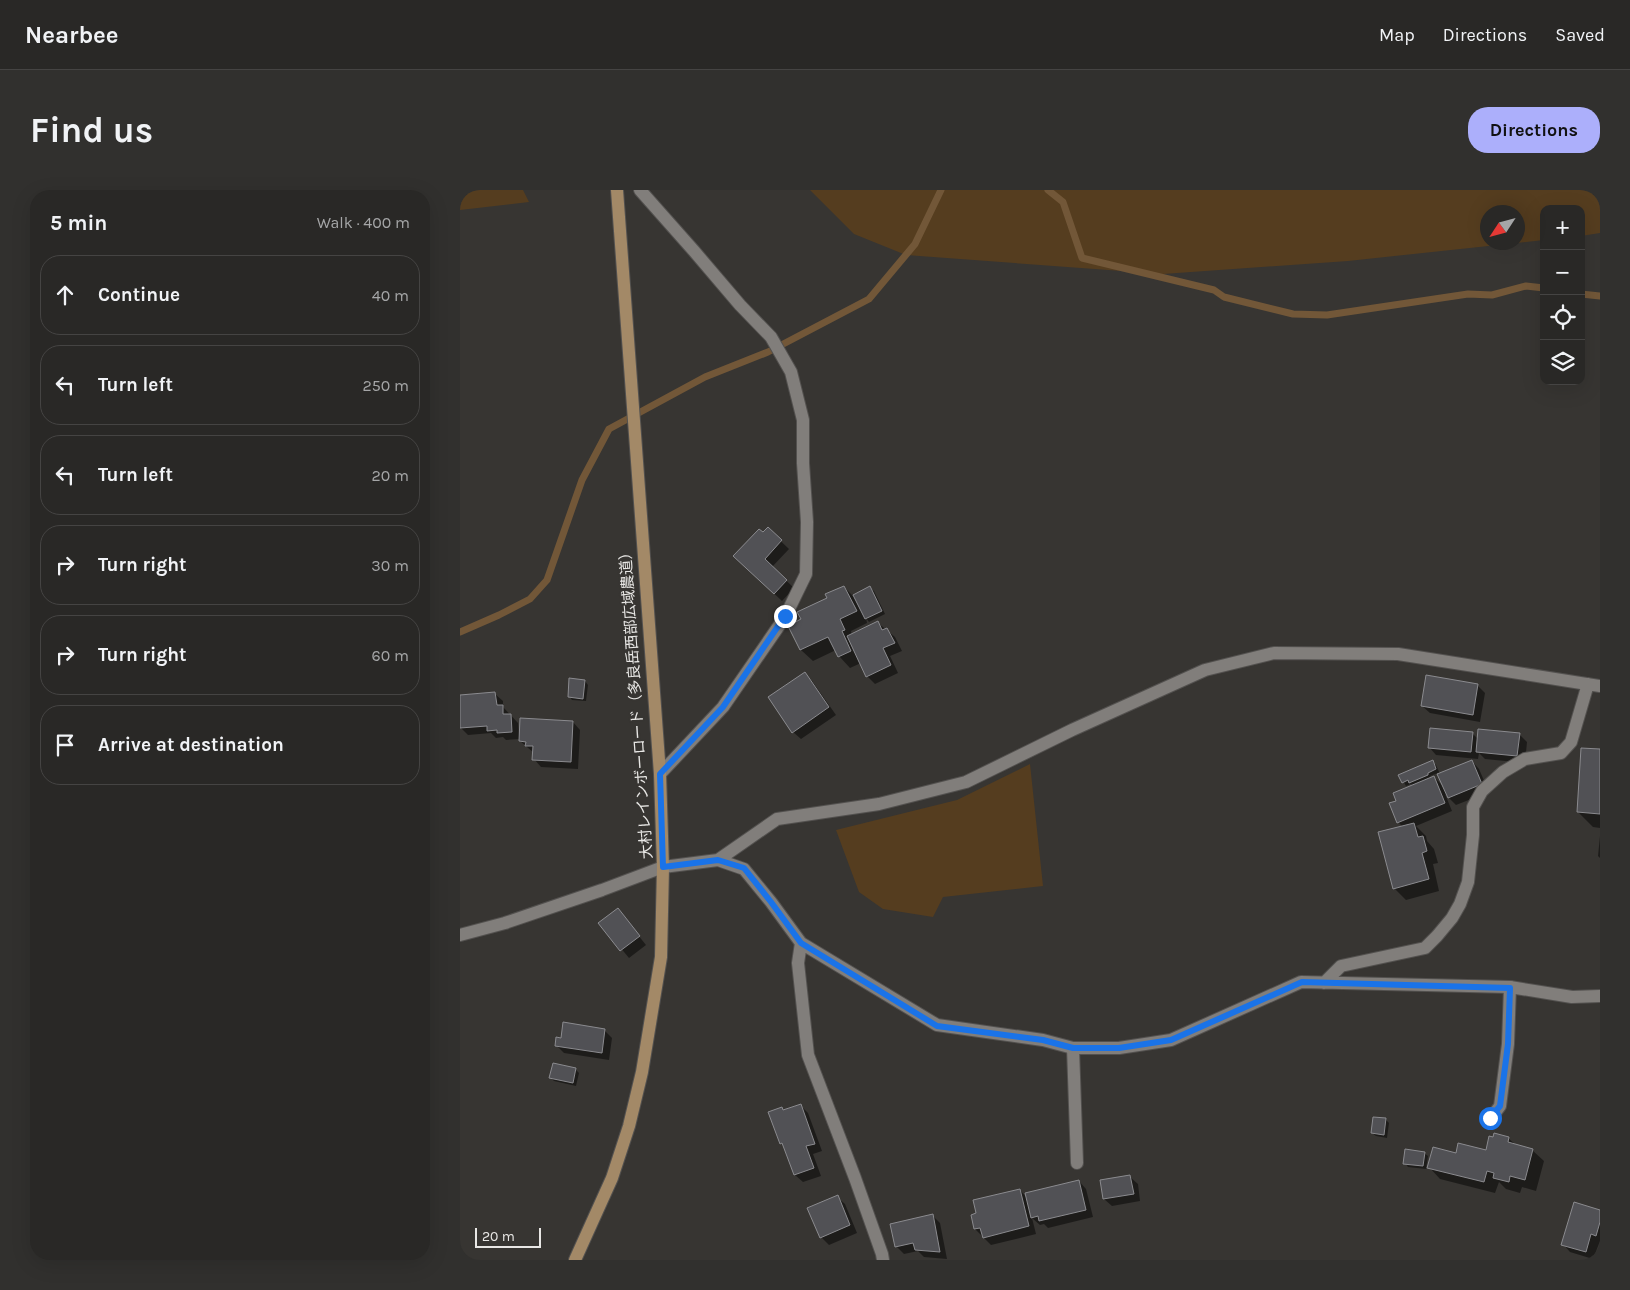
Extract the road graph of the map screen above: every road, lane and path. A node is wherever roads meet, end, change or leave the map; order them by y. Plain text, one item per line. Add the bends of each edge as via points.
1 (617, 190) edge
2 (640, 190) edge
3 (1594, 685) edge
4 (660, 774) junction
5 (718, 860) junction
6 (663, 867) junction
7 (460, 935) edge
8 (801, 943) junction
9 (1324, 983) junction
10 (1510, 988) junction
11 (1600, 996) edge
12 (1073, 1048) junction
13 (1490, 1118) dead end
14 (1078, 1162) dead end
15 (575, 1260) edge
16 (883, 1260) edge

1 - 4 street, 大村レインボーロード（多良岳西部広域農道）
2 - 4 street via 771,337 791,372 803,420 807,522 806,574 785,616 723,707
3 - 5 street via 1398,654 1274,653 1205,670 966,782 879,804 778,819
3 - 9 street via 1571,742 1561,753 1525,760 1503,772 1482,791 1473,807 1468,882 1452,918 1437,936 1425,948 1341,966
4 - 6 street, 大村レインボーロード（多良岳西部広域農道）
5 - 6 street
5 - 8 street via 744,868
6 - 7 street via 505,923
6 - 15 street, 大村レインボーロード（多良岳西部広域農道） via 661,957 642,1072 612,1178
8 - 12 street via 937,1026 1043,1040
8 - 16 street via 798,963 808,1055
9 - 10 street
9 - 12 street via 1302,982 1171,1040 1119,1048
10 - 11 street via 1572,997
10 - 13 street via 1508,1044 1500,1106
12 - 14 street

